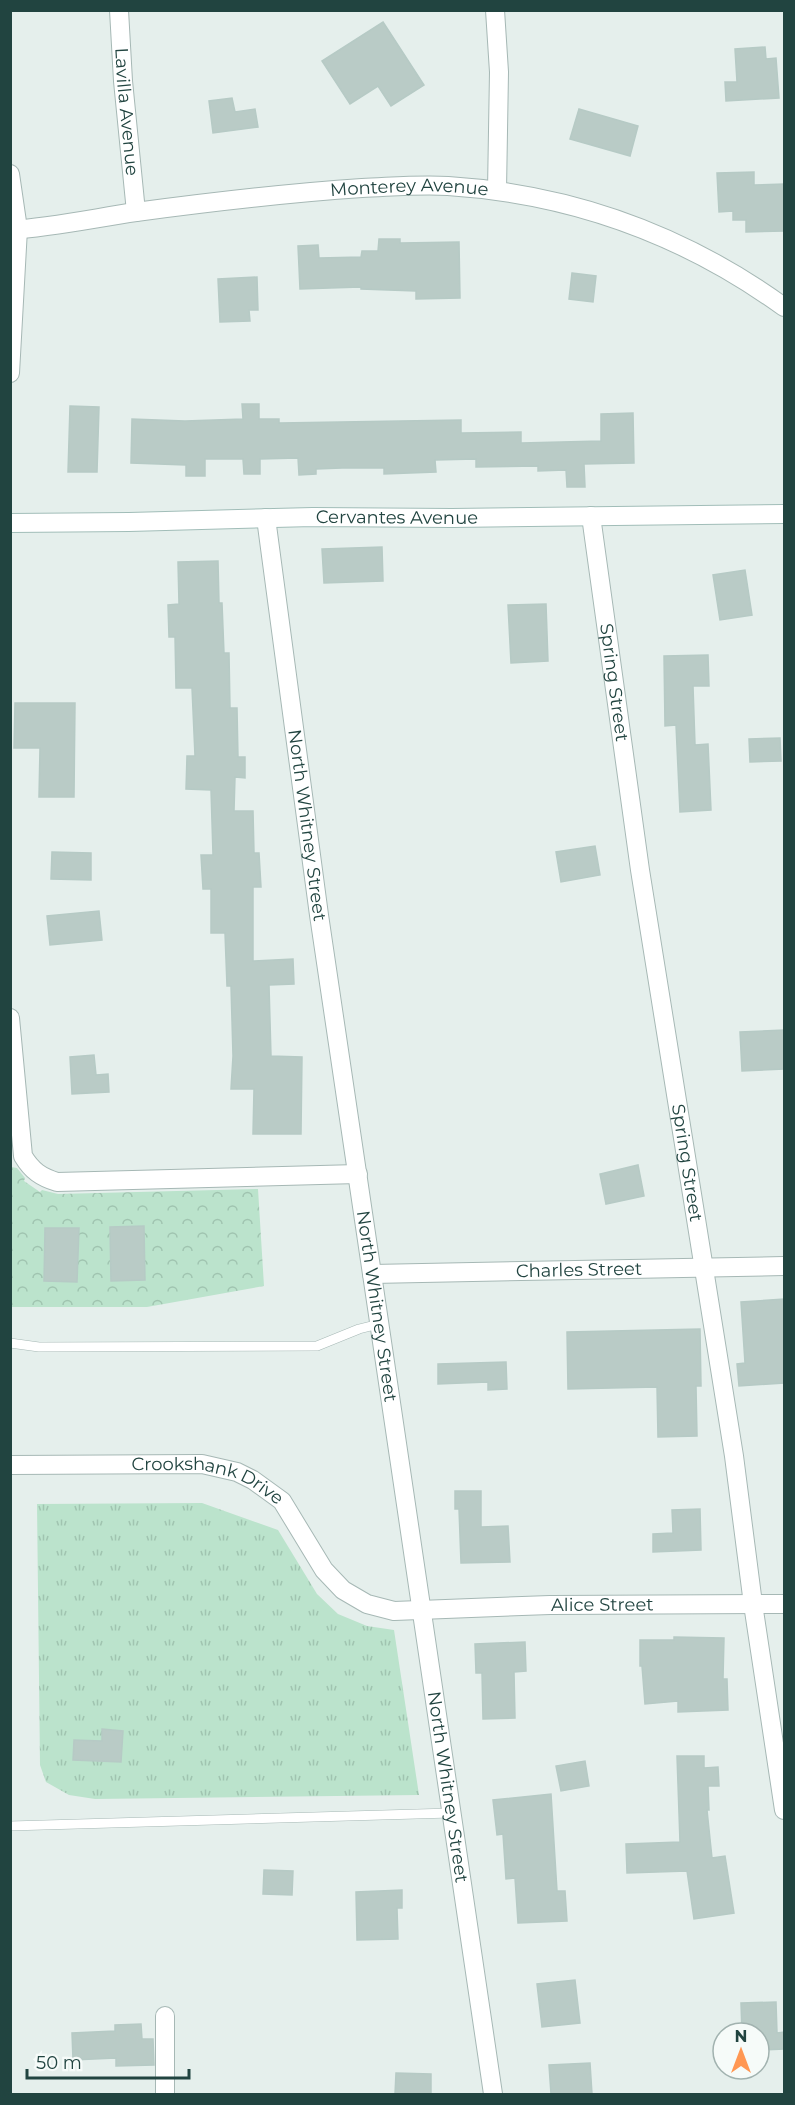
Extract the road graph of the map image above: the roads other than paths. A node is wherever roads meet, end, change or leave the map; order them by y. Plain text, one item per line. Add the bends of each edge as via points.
1 (119, 10) edge
2 (495, 10) edge
3 (10, 174) edge
4 (497, 190) junction
5 (136, 212) junction
6 (14, 230) edge
7 (784, 308) edge
8 (10, 373) edge
9 (784, 514) edge
10 (591, 516) junction
11 (266, 518) junction
12 (10, 523) edge
13 (10, 1018) edge
14 (358, 1174) junction
15 (704, 1266) junction
16 (784, 1266) edge
17 (372, 1274) junction
18 (379, 1324) junction
19 (10, 1343) edge
20 (10, 1465) edge
21 (753, 1604) junction
22 (784, 1604) edge
23 (421, 1611) junction
24 (784, 1810) edge
25 (451, 1813) junction
26 (13, 1823) edge
27 (165, 2016) dead end
28 (165, 2094) edge
29 (493, 2094) edge

1 - 5 street, Lavilla Avenue
2 - 4 street via 499,72
3 - 6 street
4 - 5 street, Monterey Avenue via 426,186 309,191
4 - 7 street, Monterey Avenue via 543,197 639,226 695,251
5 - 6 street, Monterey Avenue
6 - 8 street
9 - 10 street, Cervantes Avenue
10 - 11 street, Cervantes Avenue
10 - 15 street, Spring Street via 640,870
11 - 12 street, Cervantes Avenue
11 - 14 street, North Whitney Street
13 - 14 street via 23,1156 38,1175 57,1182
14 - 17 street, North Whitney Street
15 - 16 street, Charles Street
15 - 17 street, Charles Street
15 - 21 street, Spring Street
17 - 18 street, North Whitney Street
18 - 19 lane via 317,1346 39,1347
18 - 23 street, North Whitney Street
20 - 23 street, Crookshank Drive via 202,1464 237,1472 282,1501 324,1570 343,1590 380,1609
21 - 22 street, Alice Street
21 - 23 street, Alice Street via 550,1605
21 - 24 street, Spring Street
23 - 25 street, North Whitney Street
25 - 26 lane
25 - 29 street, North Whitney Street
27 - 28 street

